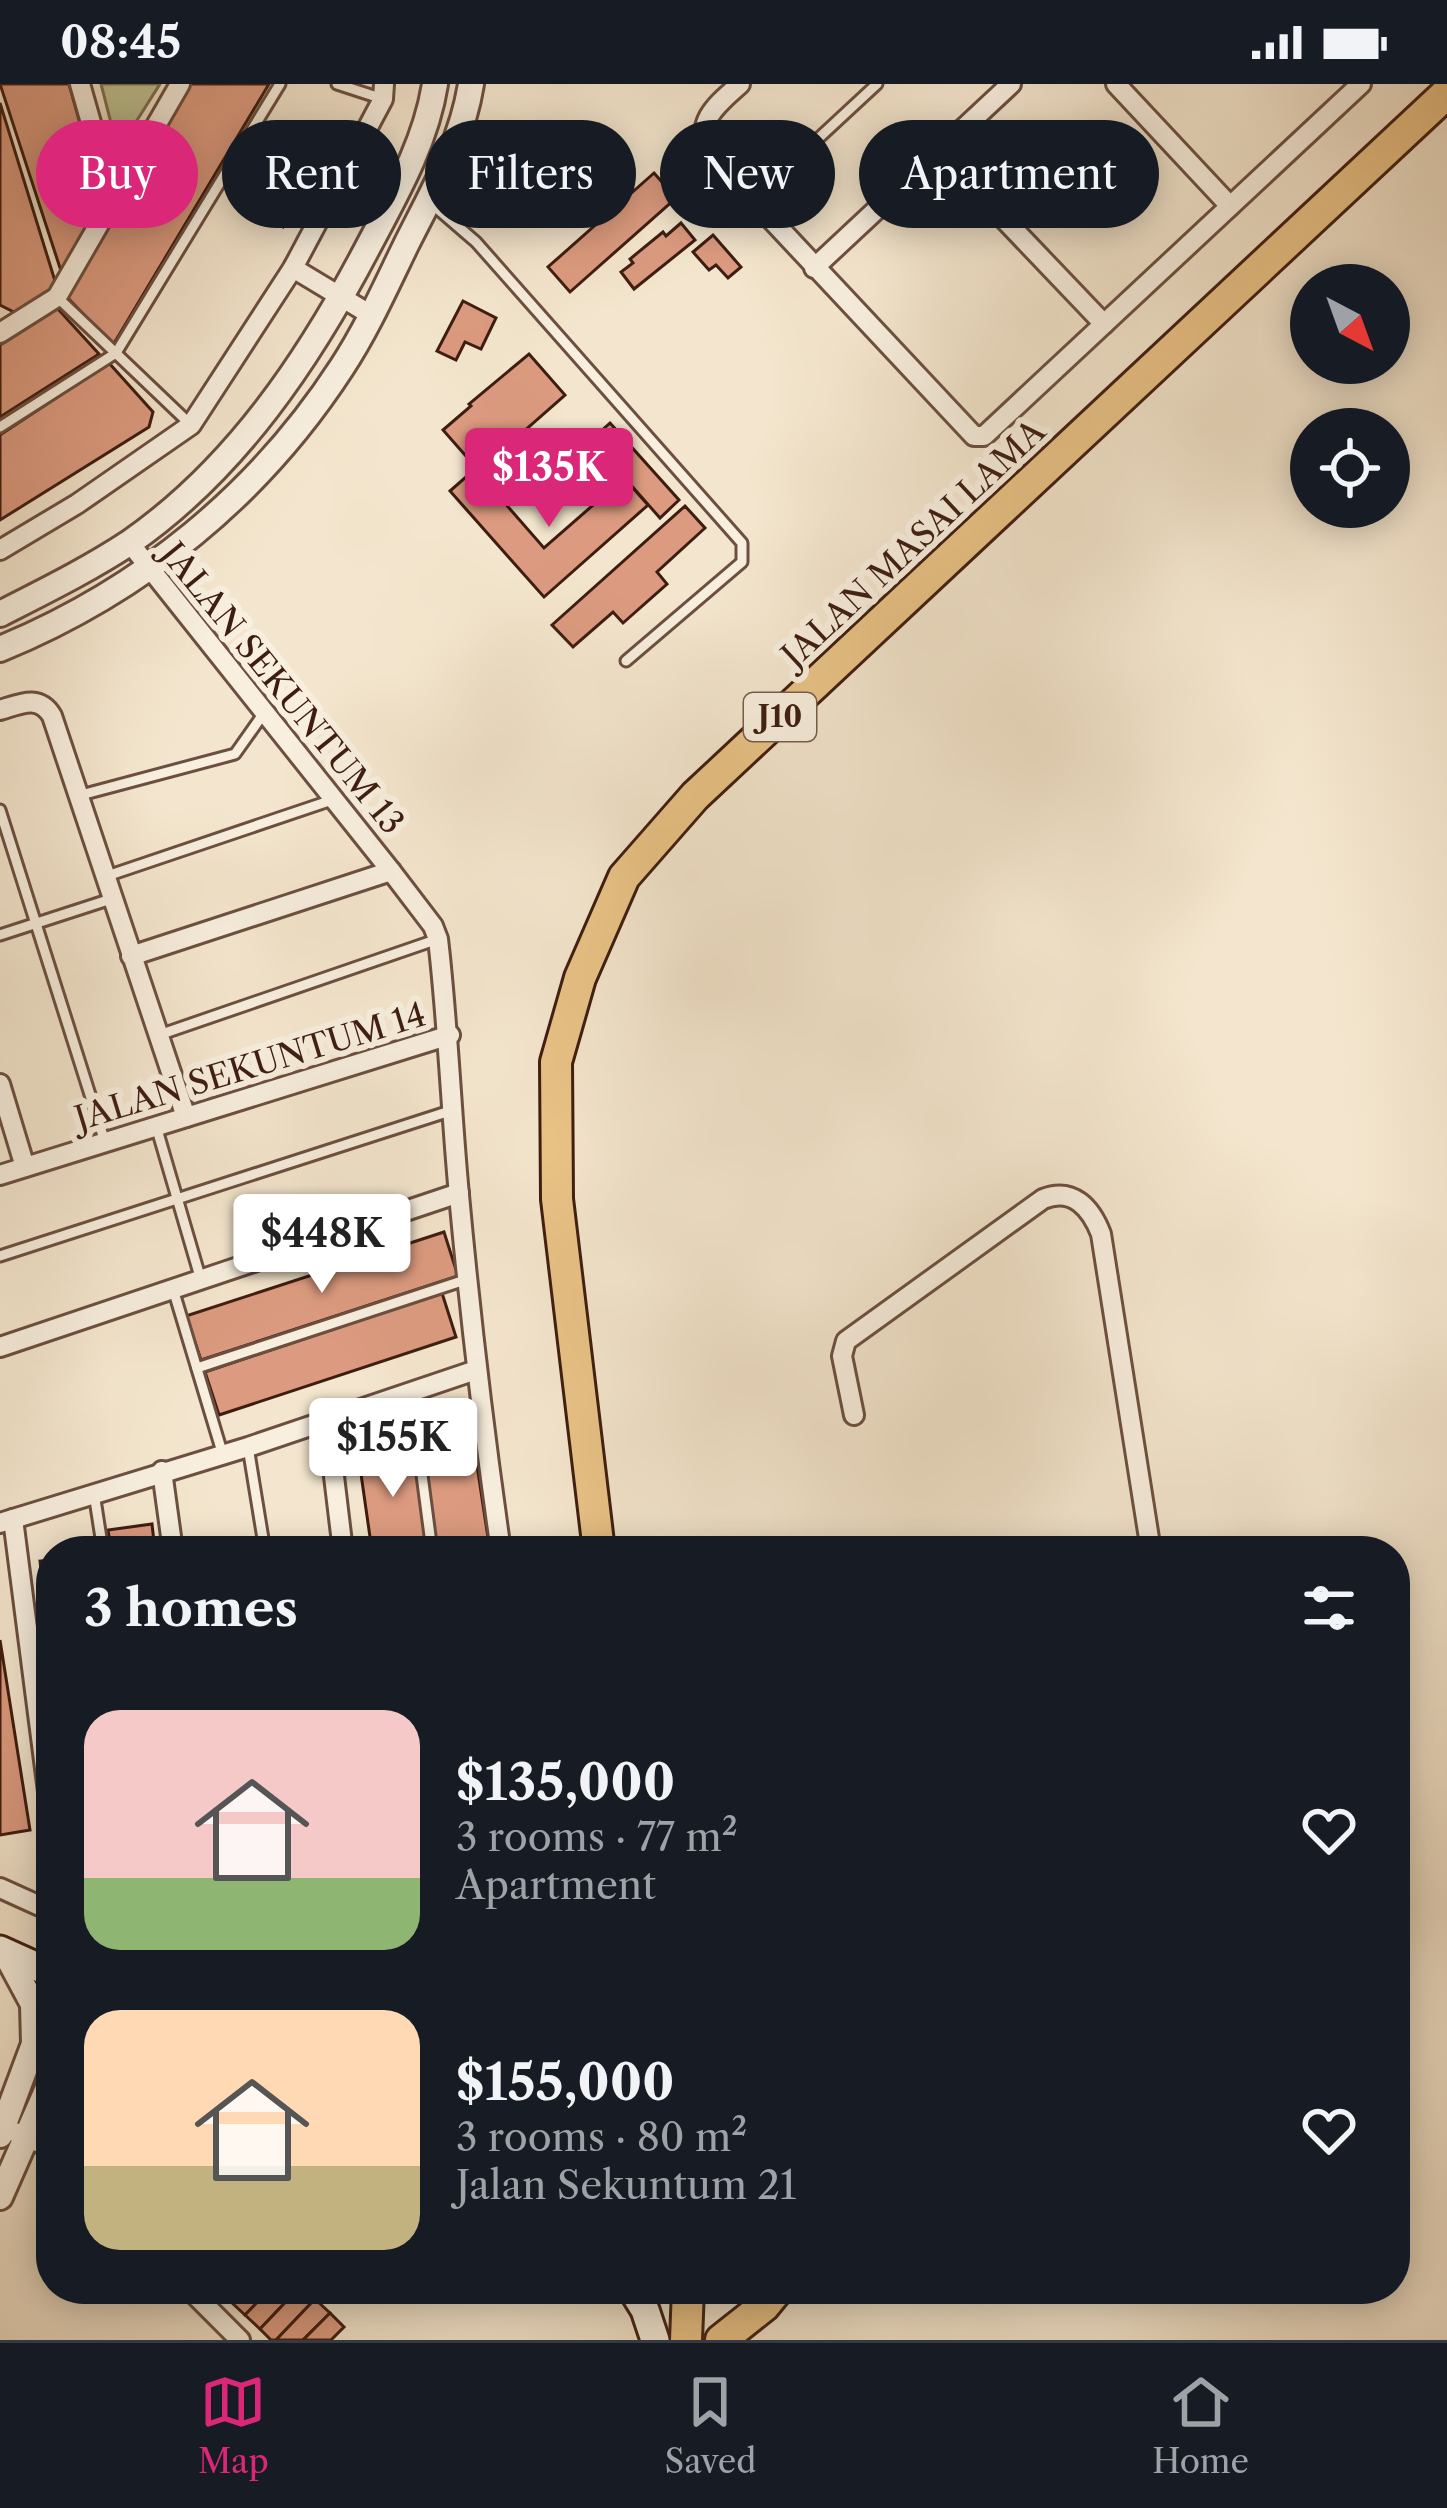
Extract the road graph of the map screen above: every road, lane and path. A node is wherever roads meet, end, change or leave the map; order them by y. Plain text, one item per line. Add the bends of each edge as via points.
1 (80, 84) edge
2 (180, 84) edge
3 (280, 84) edge
4 (337, 84) edge
5 (435, 84) edge
6 (470, 84) edge
7 (740, 84) edge
8 (877, 84) edge
9 (1116, 84) edge
10 (1005, 86) edge
11 (1354, 86) edge
12 (384, 92) edge
13 (1447, 93) edge
14 (90, 120) edge
15 (159, 120) edge
16 (462, 120) edge
17 (706, 120) edge
18 (970, 120) edge
19 (835, 123) edge
20 (1230, 206) junction
21 (425, 207) edge
22 (859, 226) edge
23 (97, 228) edge
24 (460, 228) edge
25 (776, 228) edge
26 (1012, 228) edge
27 (293, 268) junction
28 (814, 268) junction
29 (57, 297) junction
30 (342, 297) junction
31 (371, 315) junction
32 (1104, 324) junction
33 (0, 333) edge
34 (116, 353) junction
35 (191, 425) junction
36 (0, 428) edge
37 (129, 542) junction
38 (0, 550) edge
39 (148, 570) junction
40 (0, 614) edge
41 (0, 649) edge
42 (626, 661) dead end
43 (0, 710) edge
44 (263, 713) junction
45 (77, 796) junction
46 (335, 800) junction
47 (0, 810) edge
48 (391, 872) junction
49 (105, 877) junction
50 (111, 899) junction
51 (36, 924) junction
52 (0, 935) edge
53 (438, 939) junction
54 (131, 956) junction
55 (450, 1035) junction
56 (158, 1036) junction
57 (0, 1084) edge
58 (453, 1110) junction
59 (185, 1117) junction
60 (156, 1126) junction
61 (106, 1142) junction
62 (26, 1167) junction
63 (0, 1175) edge
64 (459, 1193) junction
65 (177, 1199) junction
66 (0, 1256) edge
67 (468, 1279) junction
68 (201, 1280) junction
69 (173, 1289) junction
70 (0, 1347) edge
71 (197, 1368) junction
72 (476, 1370) junction
73 (411, 1391) junction
74 (854, 1415) dead end
75 (327, 1418) junction
76 (248, 1447) junction
77 (222, 1452) junction
78 (162, 1471) junction
79 (94, 1493) junction
80 (7, 1521) edge
81 (101, 1536) edge
82 (171, 1536) edge
83 (263, 1536) edge
84 (341, 1536) edge
85 (430, 1536) edge
86 (499, 1536) edge
87 (596, 1536) edge
88 (1149, 1536) edge
89 (36, 1687) edge
90 (0, 1888) edge
91 (36, 1905) edge
92 (3, 1951) edge
93 (36, 1965) edge
94 (36, 2099) edge
95 (10, 2133) edge
96 (0, 2197) edge
97 (204, 2304) edge
98 (641, 2304) edge
99 (687, 2304) edge
100 (766, 2304) edge
101 (240, 2340) edge
102 (655, 2340) edge
103 (686, 2340) edge
104 (721, 2340) edge

1 - 14 street
2 - 15 street
3 - 34 lane
4 - 12 lane
5 - 30 street via 421,140
6 - 16 street
7 - 17 street
8 - 19 lane
9 - 20 street
10 - 18 street
11 - 20 street
12 - 27 street
13 - 87 main road, JALAN MASAI LAMA / J10 via 695,796 624,878 580,978 556,1062 557,1199
20 - 32 street
21 - 31 street
22 - 28 street
23 - 29 street
24 - 42 lane via 742,543 742,562
25 - 28 street
26 - 32 street
27 - 30 street
27 - 35 street
28 - 32 street via 974,436 984,436
29 - 33 street
29 - 34 lane
30 - 31 street
30 - 37 street via 242,440
31 - 39 street via 321,398 248,488
34 - 35 lane
34 - 36 lane
35 - 38 street
37 - 39 street, JALAN SEKUNTUM 13
37 - 40 street
39 - 41 street
39 - 44 street, JALAN SEKUNTUM 13
43 - 45 street via 41,704 52,716
44 - 45 lane via 235,754
44 - 46 street, JALAN SEKUNTUM 13
45 - 49 street
46 - 48 street, JALAN SEKUNTUM 13
46 - 49 lane
47 - 51 lane
48 - 53 street, JALAN SEKUNTUM 13
48 - 54 street
49 - 50 street
50 - 51 lane
50 - 54 street
51 - 52 lane
51 - 61 lane
53 - 55 street
53 - 56 lane
54 - 56 street
55 - 58 street
55 - 59 street, JALAN SEKUNTUM 14
56 - 59 street
57 - 62 street
58 - 64 street
58 - 65 lane
59 - 60 street, JALAN SEKUNTUM 14
60 - 61 street, JALAN SEKUNTUM 14
60 - 65 lane
61 - 62 street, JALAN SEKUNTUM 14
62 - 63 street, JALAN SEKUNTUM 14
64 - 67 street
64 - 68 street
65 - 66 lane
65 - 68 lane
67 - 71 lane
67 - 72 street
68 - 69 street
69 - 70 street
69 - 71 lane
71 - 77 lane
72 - 73 street
72 - 86 street
73 - 75 street
73 - 85 lane
74 - 88 street via 842,1356 847,1341 1043,1199 1076,1199 1102,1234
75 - 76 street
75 - 84 street
76 - 77 street
76 - 83 lane
77 - 78 street
78 - 79 street
78 - 82 street
79 - 80 street
79 - 81 lane
80 - 89 street
90 - 91 street
92 - 93 main road
92 - 95 street via 33,2003 34,2044
94 - 95 street
95 - 96 street
97 - 101 street
98 - 102 main road
99 - 103 main road
100 - 104 main road

